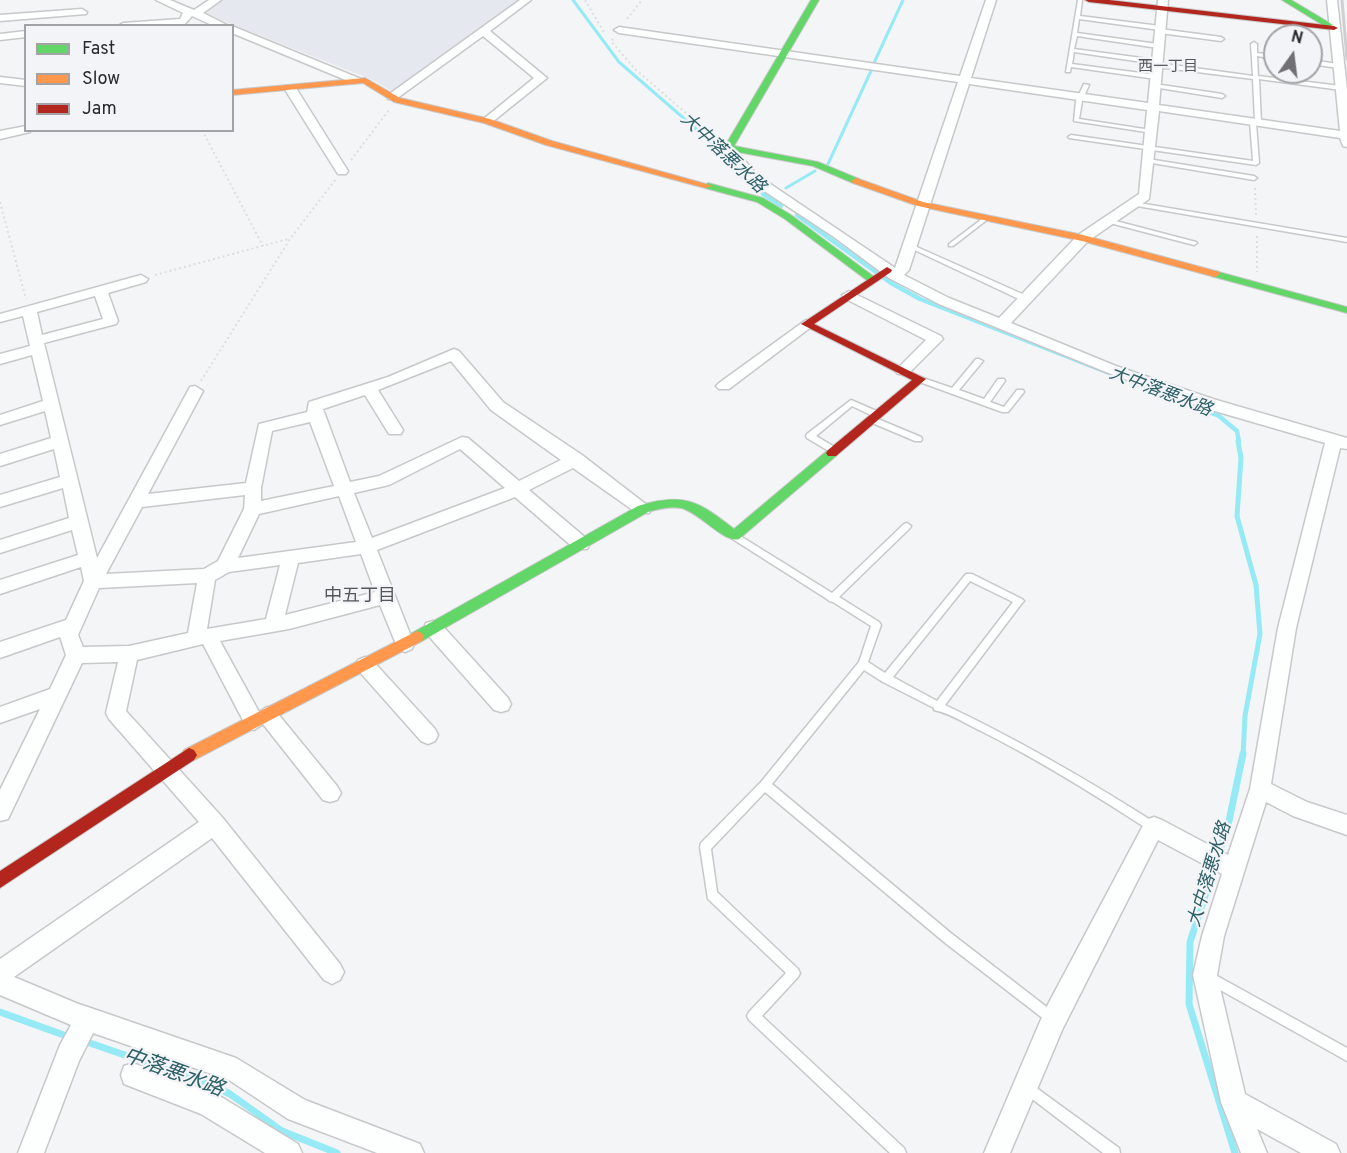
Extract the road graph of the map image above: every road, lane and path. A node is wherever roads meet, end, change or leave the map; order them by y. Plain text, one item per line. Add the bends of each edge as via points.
1 (87, 0) edge
2 (161, 0) edge
3 (216, 0) edge
4 (526, 0) edge
5 (585, 0) edge
6 (642, 0) edge
7 (814, 0) edge
8 (992, 0) edge
9 (1080, 0) edge
10 (1089, 0) edge
11 (1286, 0) edge
12 (1332, 0) edge
13 (1162, 4) edge
14 (82, 12) junction
15 (192, 13) junction
16 (1077, 17) junction
17 (0, 18) edge
18 (76, 24) edge
19 (154, 24) edge
20 (219, 24) edge
21 (1334, 28) junction
22 (1160, 29) junction
23 (234, 30) edge
24 (619, 30) junction
25 (483, 31) junction
26 (24, 34) edge
27 (1074, 34) junction
28 (1347, 35) edge
29 (0, 37) edge
30 (1221, 39) dead end
31 (611, 41) junction
32 (1254, 44) dead end
33 (1158, 46) junction
34 (1072, 50) junction
35 (783, 54) junction
36 (1255, 54) junction
37 (1263, 55) edge
38 (1323, 64) edge
39 (1338, 66) junction
40 (1156, 73) junction
41 (1256, 77) junction
42 (0, 80) edge
43 (964, 80) junction
44 (357, 81) junction
45 (24, 83) edge
46 (290, 88) junction
47 (1341, 88) junction
48 (1084, 91) junction
49 (234, 93) edge
50 (1222, 96) dead end
51 (392, 97) junction
52 (1153, 107) junction
53 (487, 121) junction
54 (1255, 122) junction
55 (24, 129) edge
56 (203, 132) edge
57 (1151, 132) junction
58 (0, 135) edge
59 (1071, 136) dead end
60 (1347, 139) edge
61 (727, 147) junction
62 (1149, 148) junction
63 (1148, 161) junction
64 (342, 171) dead end
65 (1254, 178) dead end
66 (0, 202) edge
67 (921, 204) junction
68 (1133, 204) junction
69 (986, 218) junction
70 (1108, 221) junction
71 (1083, 238) junction
72 (1347, 240) edge
73 (1194, 243) dead end
74 (908, 245) junction
75 (263, 246) junction
76 (951, 246) dead end
77 (882, 275) junction
78 (141, 279) joint
79 (100, 291) junction
80 (849, 295) junction
81 (1026, 299) junction
82 (28, 310) junction
83 (1347, 310) edge
84 (0, 318) edge
85 (806, 324) junction
86 (1002, 324) junction
87 (37, 345) junction
88 (0, 359) edge
89 (979, 361) dead end
90 (903, 371) junction
91 (920, 379) junction
92 (1001, 381) dead end
93 (724, 386) dead end
94 (369, 388) junction
95 (195, 391) joint
96 (954, 391) junction
97 (1020, 392) dead end
98 (985, 403) junction
99 (51, 404) junction
100 (315, 415) junction
101 (875, 417) junction
102 (0, 420) edge
103 (395, 430) dead end
104 (918, 439) dead end
105 (60, 441) junction
106 (1340, 442) edge
107 (835, 451) junction
108 (576, 459) junction
109 (0, 460) edge
110 (69, 480) junction
111 (343, 487) junction
112 (253, 488) junction
113 (518, 489) junction
114 (0, 501) edge
115 (136, 501) junction
116 (253, 509) junction
117 (644, 509) junction
118 (79, 521) junction
119 (907, 526) dead end
120 (734, 536) junction
121 (580, 544) junction
122 (0, 547) edge
123 (366, 547) junction
124 (291, 557) junction
125 (88, 558) junction
126 (225, 566) junction
127 (207, 576) junction
128 (93, 581) junction
129 (0, 587) edge
130 (386, 596) junction
131 (832, 598) junction
132 (274, 624) junction
133 (73, 625) junction
134 (433, 628) junction
135 (202, 638) junction
136 (405, 644) junction
137 (0, 650) edge
138 (129, 654) junction
139 (76, 655) junction
140 (863, 664) junction
141 (365, 665) junction
142 (886, 679) junction
143 (58, 694) junction
144 (501, 704) dead end
145 (938, 707) junction
146 (0, 715) edge
147 (260, 719) junction
148 (428, 735) dead end
149 (166, 769) junction
150 (8, 785) edge
151 (765, 785) junction
152 (1260, 789) junction
153 (330, 793) dead end
154 (0, 812) edge
155 (214, 824) junction
156 (1347, 825) edge
157 (1154, 827) junction
158 (1231, 867) junction
159 (0, 880) edge
160 (332, 972) dead end
161 (0, 973) edge
162 (1205, 975) junction
163 (0, 983) edge
164 (1054, 1019) junction
165 (86, 1024) junction
166 (1347, 1055) edge
167 (133, 1075) dead end
168 (1025, 1086) junction
169 (1234, 1102) junction
170 (375, 1148) edge
171 (31, 1153) edge
172 (289, 1153) edge
173 (411, 1153) edge
174 (899, 1153) edge
175 (997, 1153) edge
176 (1114, 1153) edge
177 (1254, 1153) edge
178 (1327, 1153) edge

1 - 14 street
2 - 15 street
3 - 15 street
4 - 25 street
5 - 31 path
6 - 24 path
7 - 35 street
8 - 43 street
9 - 16 lane
10 - 13 street
11 - 21 street
12 - 21 street
13 - 21 street
13 - 22 street
14 - 17 street
14 - 18 street
15 - 19 street via 184,22
15 - 20 street
16 - 22 lane
16 - 27 lane
21 - 28 street
21 - 39 street
22 - 30 lane
22 - 33 street
23 - 44 street
24 - 31 path
24 - 35 street
25 - 51 street
25 - 53 street via 542,78
26 - 29 street
27 - 33 lane
27 - 34 lane
31 - 61 path via 635,69
32 - 36 lane
33 - 40 street
34 - 40 lane
34 - 40 lane via 1069,68
35 - 43 street
35 - 61 street
36 - 37 lane
36 - 41 lane
38 - 39 lane
39 - 47 street
40 - 41 lane
40 - 50 lane
40 - 52 street
41 - 47 lane
41 - 54 lane
42 - 45 street
43 - 48 street
43 - 67 street
44 - 46 street
44 - 51 street via 365,80
46 - 49 street
46 - 64 street
47 - 60 street
48 - 52 street
48 - 57 lane via 1076,120
51 - 53 street
52 - 54 street
52 - 57 street
53 - 77 street via 760,200
54 - 60 street
54 - 62 lane via 1256,163
55 - 58 street
56 - 75 path
57 - 62 street
59 - 62 lane
61 - 67 street via 815,165
61 - 77 street via 753,178 838,234
62 - 63 street
63 - 65 lane
63 - 68 street via 1145,196
66 - 82 path
67 - 69 street
67 - 74 street
68 - 70 street
68 - 72 lane
69 - 71 street
69 - 76 lane
70 - 71 street
70 - 73 lane
71 - 81 street
71 - 83 street
74 - 77 street via 902,270
74 - 81 lane
75 - 78 path
75 - 95 path via 290,239
77 - 80 street
77 - 86 street
78 - 79 street
79 - 82 street
79 - 87 street via 111,321
80 - 85 street
80 - 90 street via 936,339
81 - 86 street
82 - 84 street
82 - 87 street
85 - 90 street
85 - 93 street
86 - 106 street via 1207,403
87 - 88 street
87 - 99 street
89 - 96 lane
90 - 91 street
91 - 96 lane
91 - 101 street
92 - 98 lane
94 - 100 street via 315,406
94 - 103 street
94 - 108 street via 454,354 497,406
95 - 115 street
96 - 98 lane
97 - 98 lane via 1005,410
99 - 102 street
99 - 105 street
100 - 111 street
100 - 112 street via 265,428
101 - 104 lane
101 - 107 street
101 - 107 lane via 851,404 810,436
105 - 109 street
105 - 110 street
106 - 152 street via 1287,628
107 - 120 street
108 - 113 street
108 - 117 street
110 - 114 street
110 - 118 street
111 - 113 street via 383,481 462,442
111 - 116 street
111 - 123 street
112 - 115 street
112 - 116 street
113 - 121 street
113 - 123 street
115 - 128 street
116 - 126 street
117 - 120 street via 663,500 682,500
117 - 121 street
118 - 122 street
118 - 125 street
119 - 131 lane
120 - 131 lane
121 - 134 street
123 - 124 street
123 - 130 street
124 - 126 street
124 - 132 street
125 - 128 street
125 - 129 street
126 - 127 street
127 - 128 street
127 - 135 street
128 - 133 street
130 - 132 street
130 - 136 street
131 - 140 lane via 876,625
132 - 135 street
133 - 137 street
133 - 139 street via 69,635
134 - 136 street
134 - 144 street
135 - 138 street
135 - 147 street
136 - 141 street
138 - 139 street
138 - 149 street via 116,712
139 - 143 street
140 - 142 lane
140 - 151 lane
141 - 147 street
141 - 148 street
142 - 145 lane
142 - 145 lane via 969,576 1019,601
143 - 146 street
143 - 150 street
145 - 157 lane via 1086,783
147 - 149 street
147 - 153 street
149 - 155 street
149 - 159 street
150 - 154 street
151 - 164 lane via 948,938
151 - 174 lane via 705,847 712,895 794,973 753,1016
152 - 156 street
152 - 158 street
155 - 160 street
155 - 161 street
157 - 158 street
157 - 164 street
158 - 162 street
162 - 166 lane
162 - 169 street
163 - 165 street
164 - 168 street
165 - 170 street via 236,1070 297,1110
165 - 171 street via 69,1054
167 - 172 street via 209,1104
168 - 175 street
168 - 176 lane
169 - 177 street
169 - 178 street
170 - 173 street

